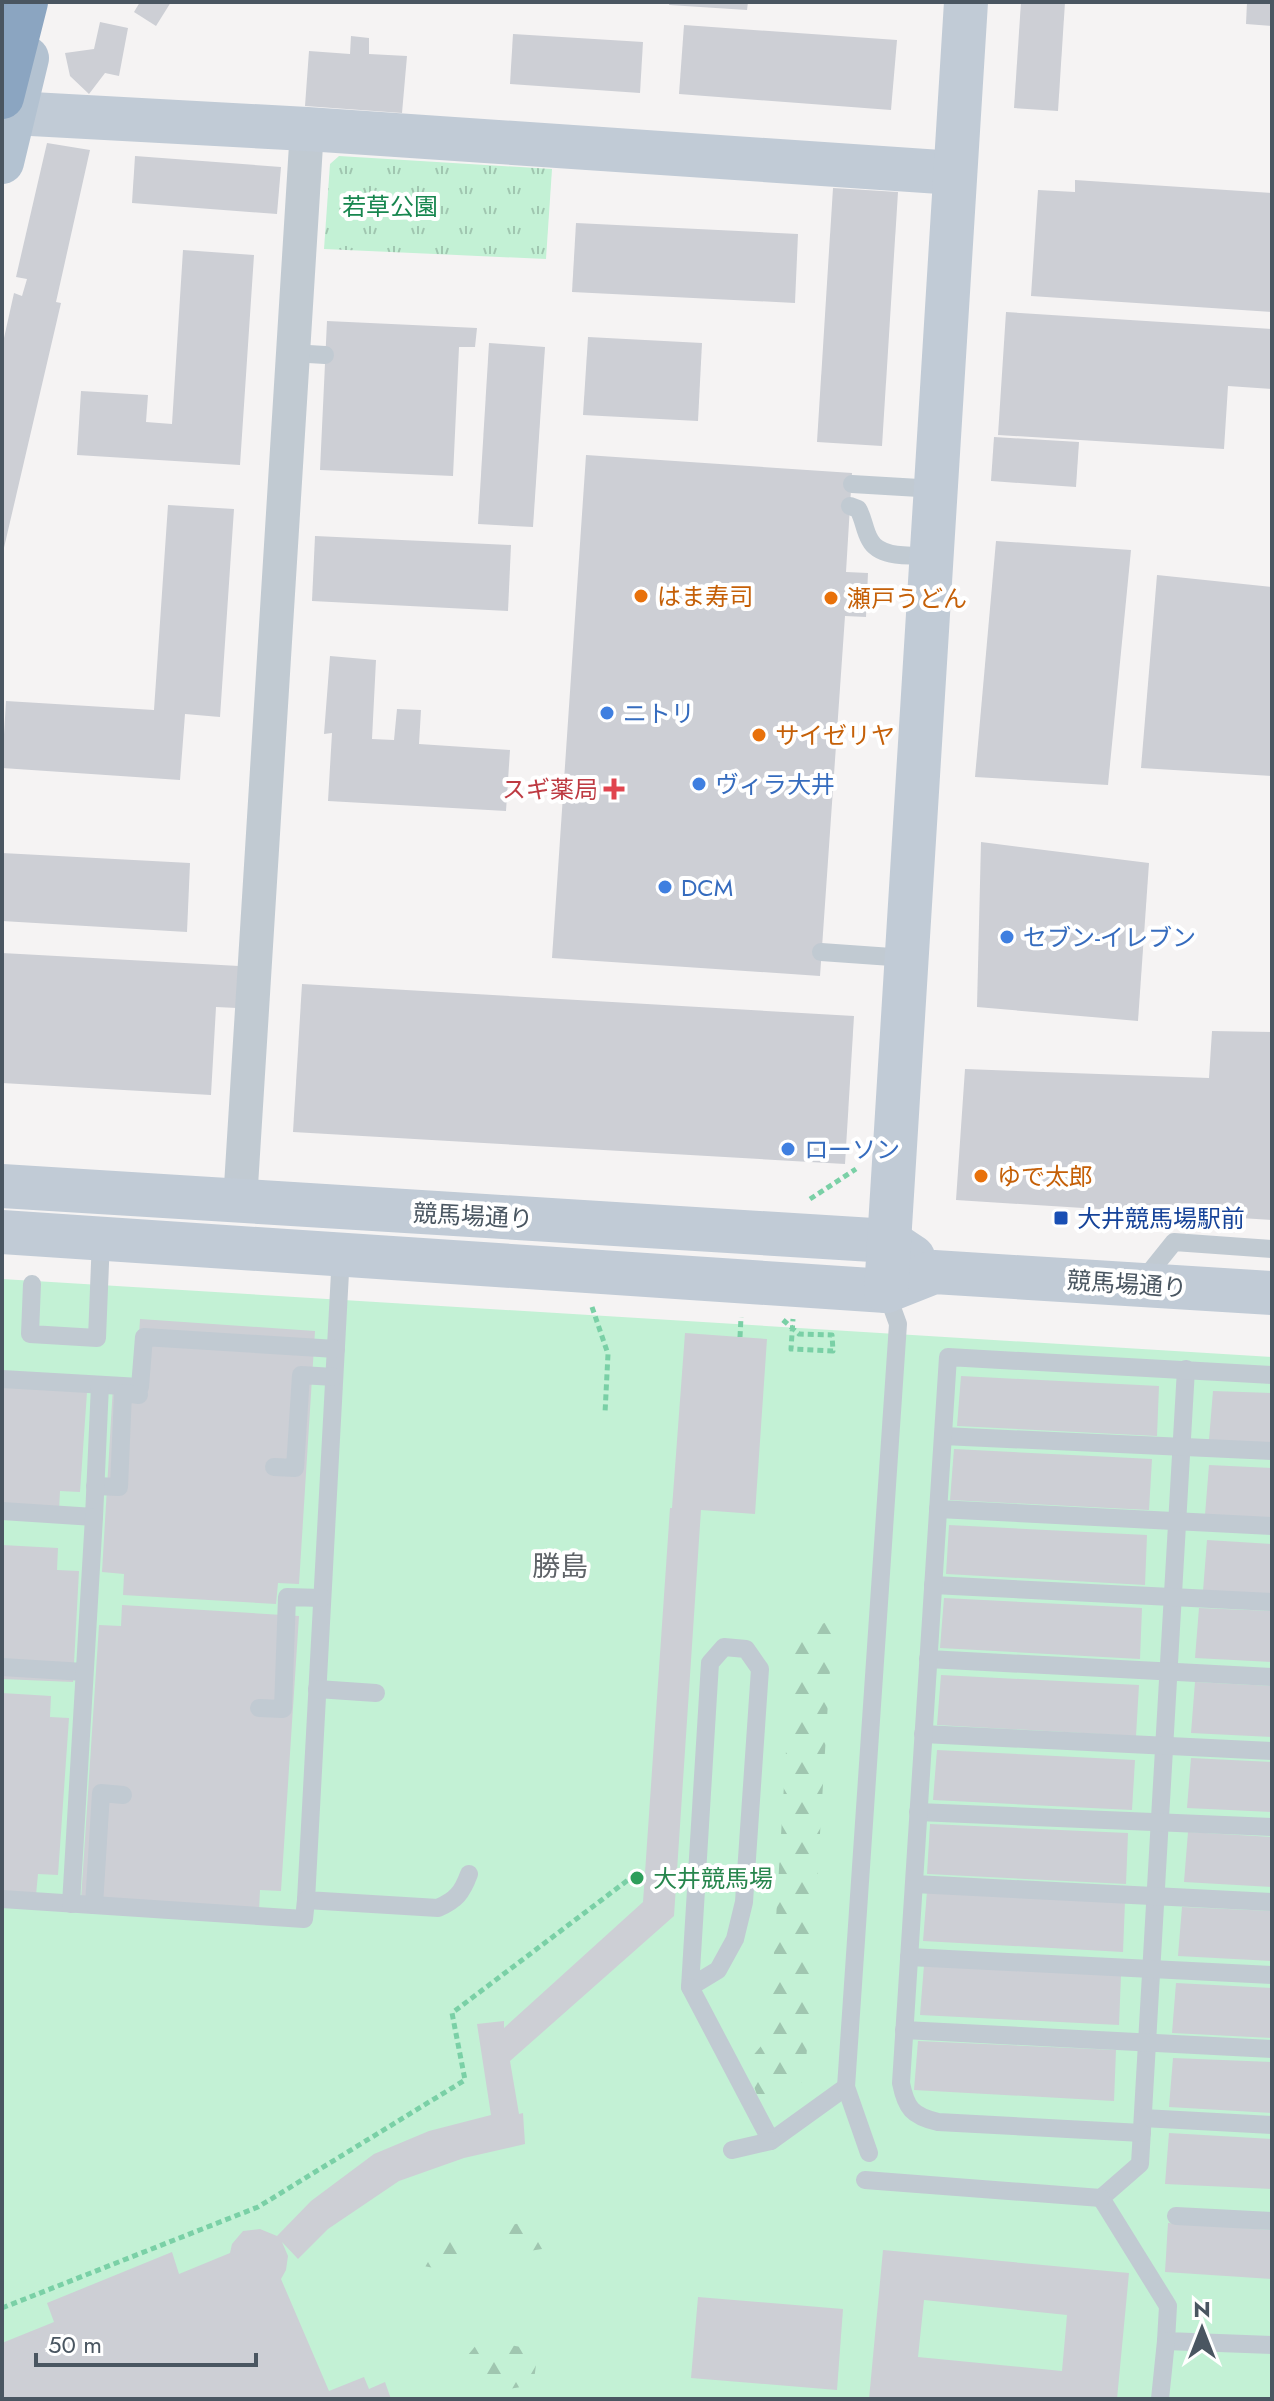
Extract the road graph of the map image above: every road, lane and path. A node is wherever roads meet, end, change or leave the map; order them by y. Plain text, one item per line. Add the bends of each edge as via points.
1 (26, 2) edge
2 (43, 2) edge
3 (966, 2) edge
4 (8, 105) edge
5 (307, 129) junction
6 (2, 162) edge
7 (955, 173) junction
8 (852, 484) dead end
9 (936, 489) junction
10 (850, 506) dead end
11 (931, 556) junction
12 (821, 952) dead end
13 (906, 958) junction
14 (856, 1169) dead end
15 (2, 1186) edge
16 (240, 1202) junction
17 (798, 1206) dead end
18 (2, 1232) edge
19 (101, 1239) junction
20 (889, 1241) junction
21 (1272, 1249) edge
22 (341, 1254) junction
23 (934, 1272) junction
24 (32, 1284) dead end
25 (1139, 1285) junction
26 (886, 1291) junction
27 (1272, 1293) edge
28 (591, 1302) dead end
29 (741, 1316) dead end
30 (779, 1317) dead end
31 (740, 1337) dead end
32 (336, 1349) junction
33 (791, 1349) dead end
34 (1186, 1369) junction
35 (1272, 1375) edge
36 (334, 1377) junction
37 (2, 1379) edge
38 (100, 1385) junction
39 (148, 1395) dead end
40 (605, 1413) dead end
41 (943, 1436) junction
42 (1182, 1447) junction
43 (1272, 1451) edge
44 (274, 1467) dead end
45 (95, 1486) junction
46 (938, 1509) junction
47 (2, 1511) edge
48 (94, 1517) junction
49 (1177, 1521) junction
50 (1272, 1526) edge
51 (933, 1585) junction
52 (1173, 1597) junction
53 (322, 1598) junction
54 (1272, 1602) edge
55 (928, 1659) junction
56 (2, 1667) edge
57 (1168, 1671) junction
58 (84, 1672) junction
59 (1272, 1677) edge
60 (317, 1689) junction
61 (376, 1693) dead end
62 (259, 1708) dead end
63 (923, 1734) junction
64 (1164, 1746) junction
65 (1272, 1751) edge
66 (123, 1795) dead end
67 (918, 1812) junction
68 (1160, 1822) junction
69 (1272, 1827) edge
70 (469, 1874) dead end
71 (628, 1880) dead end
72 (914, 1884) junction
73 (1156, 1896) junction
74 (2, 1899) edge
75 (306, 1900) junction
76 (1272, 1902) edge
77 (71, 1904) junction
78 (94, 1905) junction
79 (909, 1957) junction
80 (1151, 1969) junction
81 (1272, 1975) edge
82 (690, 1987) junction
83 (904, 2030) junction
84 (1147, 2042) junction
85 (1272, 2049) edge
86 (846, 2087) junction
87 (1272, 2125) edge
88 (1142, 2126) junction
89 (771, 2141) junction
90 (732, 2150) dead end
91 (869, 2153) dead end
92 (865, 2180) dead end
93 (1101, 2198) junction
94 (1176, 2216) dead end
95 (1272, 2221) edge
96 (3, 2306) edge
97 (1166, 2341) junction
98 (1272, 2345) edge
99 (1160, 2399) edge

1 - 4 highway
2 - 4 main road
3 - 7 street
4 - 5 street
4 - 6 main road
5 - 7 street
5 - 16 street via 308,354
7 - 9 street
8 - 9 lane
9 - 11 street
10 - 11 lane via 858,509 876,548
11 - 13 street
12 - 13 lane
13 - 20 street
14 - 17 path
15 - 16 street, 競馬場通り
16 - 20 street, 競馬場通り
18 - 19 street, 競馬場通り
19 - 22 street, 競馬場通り
19 - 24 lane via 97,1338 30,1334
20 - 23 street
20 - 26 street
21 - 25 lane via 1174,1242
22 - 26 street, 競馬場通り
22 - 32 lane
23 - 25 street, 競馬場通り
23 - 26 street, 競馬場通り
25 - 27 street, 競馬場通り
26 - 86 lane via 898,1324
28 - 40 path via 608,1354
29 - 31 path
30 - 33 path via 799,1334 832,1335 833,1351
32 - 36 lane
32 - 38 lane via 144,1337 140,1387
34 - 35 lane
34 - 41 lane via 948,1357
34 - 42 lane
36 - 44 lane via 301,1375 295,1468
36 - 53 lane
37 - 38 lane
38 - 45 lane
39 - 45 lane via 123,1393 119,1487
41 - 42 lane
41 - 46 lane
42 - 43 lane
42 - 49 lane
45 - 48 lane
46 - 49 lane
46 - 51 lane
47 - 48 lane
48 - 58 lane
49 - 50 lane
49 - 52 lane
51 - 52 lane
51 - 55 lane
52 - 54 lane
52 - 57 lane
53 - 60 lane
53 - 62 lane via 287,1597 283,1709
55 - 57 lane
55 - 63 lane
56 - 58 lane
57 - 59 lane
57 - 64 lane
58 - 77 lane
60 - 61 lane
60 - 75 lane
63 - 64 lane
63 - 67 lane
64 - 65 lane
64 - 68 lane
66 - 78 lane via 101,1793
67 - 68 lane
67 - 72 lane
68 - 69 lane
68 - 73 lane
70 - 75 lane via 462,1892 438,1908
71 - 96 path via 452,2013 465,2080 258,2207
72 - 73 lane
72 - 79 lane
73 - 76 lane
73 - 80 lane
74 - 77 lane
75 - 78 lane via 304,1919
77 - 78 lane
79 - 80 lane
79 - 83 lane
80 - 81 lane
80 - 84 lane
82 - 82 lane via 710,1663 724,1647 746,1649 760,1669 744,1902 735,1939 718,1970
82 - 89 lane
83 - 84 lane
83 - 88 lane via 905,2104 921,2118
84 - 85 lane
84 - 88 lane
86 - 89 lane
86 - 91 lane
87 - 88 lane
88 - 93 lane via 1140,2164
89 - 90 lane
92 - 93 lane
93 - 97 lane via 1168,2306
94 - 95 lane
97 - 98 lane
97 - 99 lane

